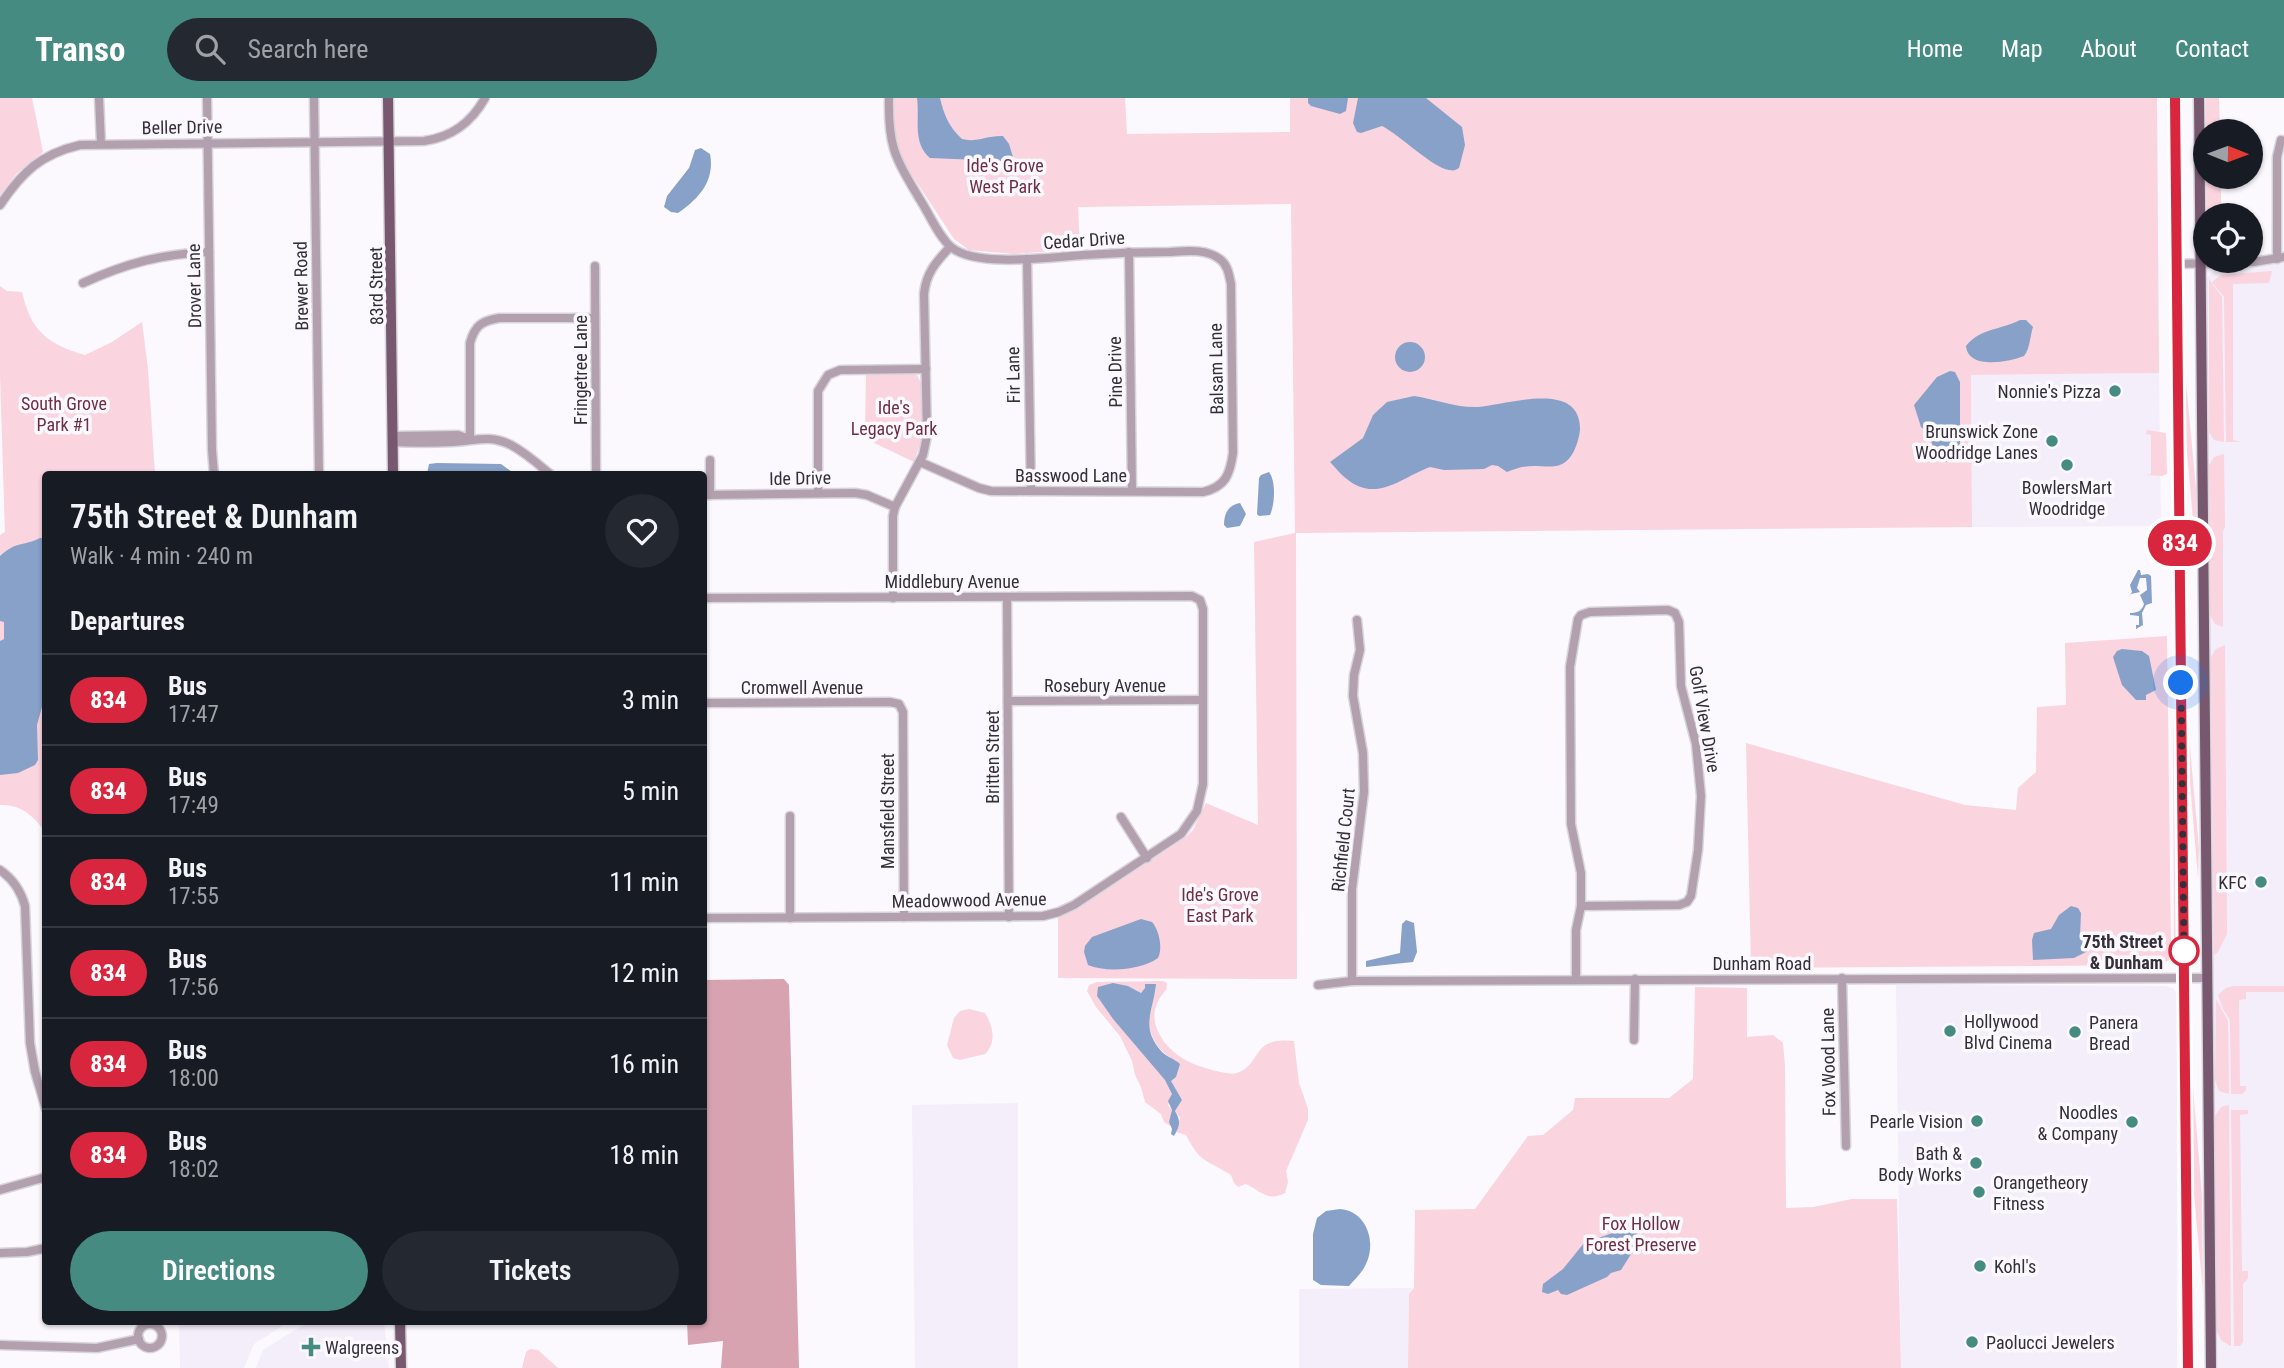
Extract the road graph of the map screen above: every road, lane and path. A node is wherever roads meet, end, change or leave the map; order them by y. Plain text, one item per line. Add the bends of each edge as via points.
1 (99, 98) edge
2 (207, 98) edge
3 (314, 98) edge
4 (388, 98) edge
5 (485, 98) edge
6 (888, 98) edge
7 (2175, 98) edge
8 (2199, 98) edge
9 (2281, 140) dead end
10 (388, 141) junction
11 (315, 142) junction
12 (208, 143) junction
13 (101, 144) junction
14 (2200, 203) edge
15 (0, 205) edge
16 (950, 247) junction
17 (209, 252) junction
18 (1129, 252) junction
19 (2280, 258) edge
20 (1027, 259) junction
21 (1220, 259) joint
22 (2177, 264) junction
23 (2193, 264) edge
24 (595, 266) dead end
25 (2201, 273) edge
26 (83, 283) dead end
27 (595, 318) junction
28 (926, 369) junction
29 (393, 439) junction
30 (470, 439) junction
31 (710, 460) dead end
32 (920, 461) junction
33 (214, 471) edge
34 (319, 471) edge
35 (393, 471) edge
36 (546, 471) edge
37 (596, 471) edge
38 (1226, 481) joint
39 (1031, 491) junction
40 (1132, 491) junction
41 (818, 493) junction
42 (707, 495) edge
43 (895, 507) junction
44 (893, 597) junction
45 (1007, 597) junction
46 (707, 598) edge
47 (1200, 600) joint
48 (1357, 620) dead end
49 (1202, 700) junction
50 (1008, 701) junction
51 (707, 703) edge
52 (900, 704) joint
53 (790, 816) dead end
54 (1121, 817) dead end
55 (1147, 858) junction
56 (0, 870) edge
57 (1581, 906) junction
58 (904, 917) junction
59 (1009, 917) junction
60 (707, 918) edge
61 (790, 918) junction
62 (1842, 978) junction
63 (2184, 978) junction
64 (2207, 978) junction
65 (1635, 979) junction
66 (1576, 980) junction
67 (1352, 981) junction
68 (1318, 985) dead end
69 (1634, 1040) dead end
70 (42, 1096) edge
71 (1846, 1146) dead end
72 (42, 1178) edge
73 (0, 1190) edge
74 (42, 1249) edge
75 (0, 1253) edge
76 (400, 1325) edge
77 (139, 1339) dead end
78 (0, 1345) edge
79 (401, 1368) edge
80 (2188, 1368) edge
81 (2211, 1368) edge

1 - 13 street
2 - 12 street, Drover Lane
3 - 11 street, Brewer Road
4 - 10 main road, 83rd Street
5 - 10 street, Beller Drive via 473,118 447,135 424,141
6 - 16 street via 896,159
7 - 22 main road
8 - 14 main road
9 - 19 street via 2276,165
10 - 11 street, Beller Drive
10 - 29 main road, 83rd Street
11 - 12 street, Beller Drive
11 - 34 street, Brewer Road
12 - 13 street, Beller Drive
12 - 17 street, Drover Lane
13 - 15 street, Beller Drive via 67,148 44,158 22,174
16 - 20 street, Cedar Drive via 975,258
16 - 28 street via 926,279
17 - 26 street via 149,258
17 - 33 street, Drover Lane
18 - 20 street, Cedar Drive
18 - 21 street, Cedar Drive via 1194,251
18 - 40 street, Pine Drive
20 - 39 street, Fir Lane
21 - 38 street, Balsam Lane via 1231,284 1233,453
22 - 23 street
22 - 63 main road
24 - 27 street, Fringetree Lane
25 - 64 main road
27 - 30 street via 499,318 474,329
27 - 37 street, Fringetree Lane
28 - 32 street via 927,436
28 - 41 street via 840,370 821,383
29 - 30 street
29 - 35 main road, 83rd Street
30 - 36 street via 509,444
31 - 42 street
32 - 39 street, Basswood Lane via 979,488
32 - 43 street
38 - 40 street, Basswood Lane via 1203,492
39 - 40 street, Basswood Lane
41 - 42 street, Ide Drive
41 - 43 street, Ide Drive via 867,495
43 - 44 street
44 - 45 street, Middlebury Avenue
44 - 46 street, Middlebury Avenue
45 - 47 street, Middlebury Avenue via 1192,596
45 - 50 street, Britten Street
47 - 49 street, Meadowwood Avenue
48 - 67 street, Richfield Court via 1360,650 1353,696 1364,792 1352,889
49 - 50 street, Rosebury Avenue
49 - 55 street, Meadowwood Avenue via 1200,802 1181,834
50 - 59 street, Britten Street
51 - 52 street, Cromwell Avenue
52 - 58 street, Mansfield Street
53 - 61 street
54 - 55 street
55 - 59 street, Meadowwood Avenue via 1065,910
56 - 70 street via 10,876 25,906 30,1043
57 - 57 street, Golf View Drive via 1582,881 1571,811 1570,667 1578,619 1590,612 1672,611 1679,622 1681,686 1696,744 1700,784 1691,896 1679,905
57 - 66 street, Golf View Drive
58 - 59 street, Meadowwood Avenue
58 - 61 street, Meadowwood Avenue
60 - 61 street, Meadowwood Avenue
62 - 63 street, Dunham Road
62 - 65 street, Dunham Road
62 - 71 street, Fox Wood Lane
63 - 64 street, Dunham Road
63 - 80 main road
64 - 81 main road
65 - 66 street, Dunham Road
65 - 69 street
66 - 67 street, Dunham Road
67 - 68 street, Dunham Road
72 - 73 street
74 - 75 street
76 - 79 main road
77 - 78 street via 97,1348

